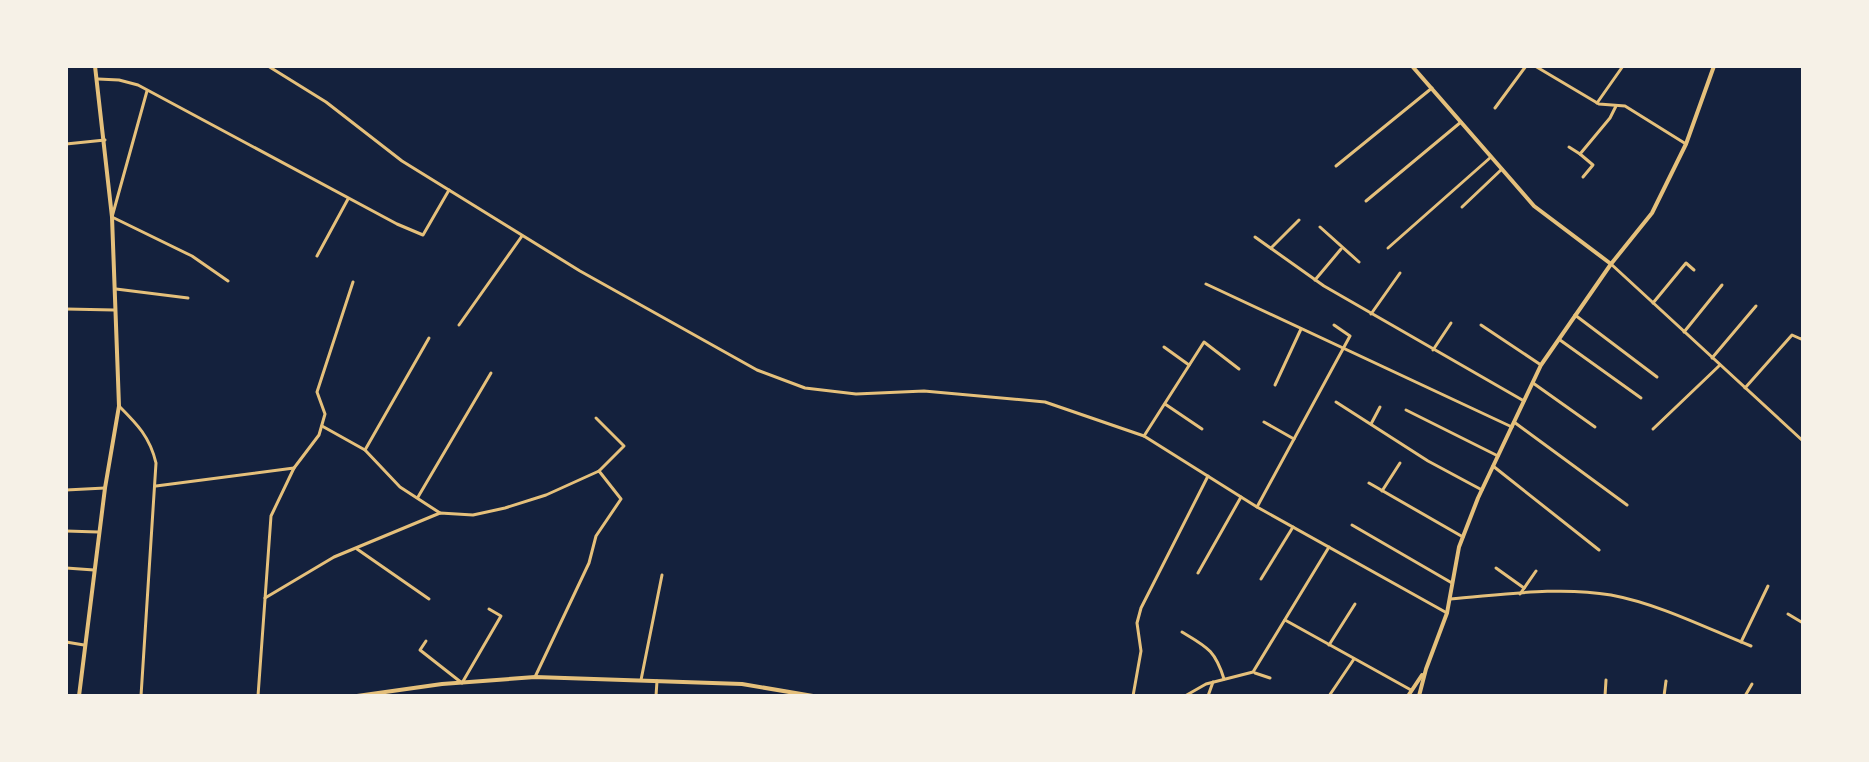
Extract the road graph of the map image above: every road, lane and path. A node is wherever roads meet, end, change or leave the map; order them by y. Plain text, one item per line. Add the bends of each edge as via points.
1 (95, 66) edge
2 (268, 66) edge
3 (1412, 66) edge
4 (1526, 66) edge
5 (1535, 66) edge
6 (1623, 66) edge
7 (1714, 66) edge
8 (98, 79) junction
9 (1432, 88) junction
10 (147, 91) junction
11 (1597, 103) junction
12 (1616, 105) junction
13 (1495, 108) dead end
14 (1461, 122) junction
15 (105, 140) junction
16 (66, 144) edge
17 (1686, 144) junction
18 (1569, 147) dead end
19 (1580, 154) junction
20 (1491, 157) junction
21 (1336, 166) dead end
22 (1502, 169) junction
23 (1583, 177) dead end
24 (449, 190) junction
25 (348, 198) junction
26 (1366, 201) dead end
27 (1462, 207) dead end
28 (112, 217) junction
29 (1299, 220) dead end
30 (1320, 227) dead end
31 (522, 236) junction
32 (1255, 237) dead end
33 (1271, 248) junction
34 (1341, 248) junction
35 (1388, 248) dead end
36 (317, 256) dead end
37 (1359, 262) dead end
38 (1611, 264) junction
39 (1694, 270) dead end
40 (1400, 273) dead end
41 (1315, 280) junction
42 (228, 281) dead end
43 (353, 282) dead end
44 (1206, 284) dead end
45 (1722, 285) dead end
46 (116, 289) junction
47 (188, 298) dead end
48 (1653, 303) junction
49 (1756, 306) dead end
50 (66, 309) edge
51 (117, 310) junction
52 (1371, 314) junction
53 (1575, 315) junction
54 (1451, 323) dead end
55 (459, 325) dead end
56 (1334, 325) dead end
57 (1481, 325) dead end
58 (1301, 329) junction
59 (1684, 332) junction
60 (1803, 337) edge
61 (429, 338) dead end
62 (1558, 339) junction
63 (1164, 347) dead end
64 (1343, 349) junction
65 (1433, 350) junction
66 (1712, 358) junction
67 (1189, 365) junction
68 (1541, 365) junction
69 (1720, 365) junction
70 (1239, 369) dead end
71 (491, 373) dead end
72 (1657, 377) dead end
73 (1533, 382) junction
74 (1275, 385) dead end
75 (1745, 388) junction
76 (1641, 398) dead end
77 (1524, 401) junction
78 (1336, 402) dead end
79 (1165, 404) junction
80 (119, 406) junction
81 (1380, 407) dead end
82 (1406, 410) dead end
83 (596, 418) dead end
84 (1264, 422) dead end
85 (1371, 424) junction
86 (1513, 424) junction
87 (322, 425) junction
88 (1595, 427) dead end
89 (1202, 429) dead end
90 (1653, 429) dead end
91 (1144, 436) junction
92 (1294, 439) junction
93 (1803, 441) edge
94 (365, 450) junction
95 (1498, 456) junction
96 (1400, 463) dead end
97 (1493, 466) junction
98 (294, 468) junction
99 (599, 471) junction
100 (1208, 476) junction
101 (1369, 483) dead end
102 (156, 486) junction
103 (105, 488) junction
104 (66, 490) edge
105 (1482, 490) junction
106 (1382, 491) junction
107 (418, 497) junction
108 (1241, 497) junction
109 (1627, 505) dead end
110 (1257, 507) junction
111 (440, 513) junction
112 (1352, 525) dead end
113 (1293, 527) junction
114 (66, 531) edge
115 (99, 532) junction
116 (1463, 538) junction
117 (1329, 547) junction
118 (355, 548) junction
119 (1599, 550) dead end
120 (66, 568) edge
121 (1496, 568) dead end
122 (94, 570) junction
123 (1536, 571) dead end
124 (1198, 573) dead end
125 (662, 575) dead end
126 (1261, 579) dead end
127 (1452, 583) junction
128 (1768, 586) dead end
129 (1524, 588) junction
130 (1520, 594) junction
131 (265, 598) junction
132 (429, 599) dead end
133 (1450, 599) junction
134 (1355, 604) dead end
135 (489, 609) dead end
136 (1447, 613) junction
137 (1788, 614) dead end
138 (1285, 620) junction
139 (1803, 623) edge
140 (1182, 632) dead end
141 (426, 641) dead end
142 (66, 642) edge
143 (1741, 642) junction
144 (84, 645) junction
145 (1329, 645) junction
146 (1751, 646) dead end
147 (1354, 659) junction
148 (1426, 669) junction
149 (1253, 672) junction
150 (535, 677) junction
151 (1270, 678) dead end
152 (1224, 679) junction
153 (641, 680) junction
154 (1606, 680) dead end
155 (657, 681) junction
156 (1666, 681) dead end
157 (1213, 682) junction
158 (462, 683) junction
159 (1752, 684) dead end
160 (1412, 690) junction
161 (365, 695) edge
162 (79, 696) edge
163 (141, 696) edge
164 (258, 696) edge
165 (357, 696) edge
166 (656, 696) edge
167 (813, 696) edge
168 (1133, 696) edge
169 (1185, 696) edge
170 (1208, 696) edge
171 (1329, 696) edge
172 (1408, 696) edge
173 (1419, 696) edge
174 (1605, 696) edge
175 (1664, 696) edge
176 (1745, 696) edge

1 - 8 main road
2 - 24 street
3 - 9 main road
4 - 13 street
5 - 11 street
6 - 11 street
7 - 17 main road
8 - 10 street via 119,80
8 - 15 main road
9 - 14 main road
9 - 21 street
10 - 25 street
10 - 28 street
11 - 12 street
12 - 17 street
12 - 19 street
14 - 20 main road
14 - 26 street
15 - 16 street
15 - 28 main road
17 - 38 main road via 1652,213
18 - 19 street
19 - 23 street via 1593,165
20 - 22 main road
20 - 35 street
22 - 27 street
22 - 38 main road via 1534,206
24 - 25 street via 423,235
24 - 31 street
25 - 36 street
28 - 42 street via 192,256
28 - 46 main road
29 - 33 street
30 - 34 street
31 - 55 street
31 - 91 street via 757,370 805,388 856,394 953,392 1045,402
32 - 33 street
33 - 41 street
34 - 37 street
34 - 41 street
38 - 48 street
38 - 53 main road
39 - 48 street via 1686,263
40 - 52 street
41 - 52 street
43 - 87 street via 317,392 325,414
44 - 58 street
45 - 59 street
46 - 47 street
46 - 51 main road
48 - 59 street
49 - 66 street
50 - 51 street
51 - 80 main road
52 - 65 street
53 - 62 main road
53 - 72 street
54 - 65 street
56 - 64 street via 1350,336
57 - 68 street
58 - 64 street
58 - 74 street
59 - 66 street
60 - 75 street via 1792,335
61 - 94 street
62 - 68 main road
62 - 76 street
63 - 67 street
64 - 86 street
64 - 92 street
65 - 77 street
66 - 69 street
67 - 70 street via 1204,342
67 - 79 street
68 - 73 main road
69 - 75 street
69 - 90 street
71 - 107 street
73 - 77 main road
73 - 88 street
75 - 93 street
77 - 86 main road
78 - 85 street
79 - 89 street
79 - 91 street
80 - 102 street via 152,445
80 - 103 main road
81 - 85 street
82 - 95 street
83 - 99 street via 624,446
84 - 92 street
85 - 105 street
86 - 95 main road
86 - 109 street
87 - 94 street
87 - 98 street
91 - 100 street
92 - 110 street
94 - 107 street via 400,487
95 - 97 main road
96 - 106 street
97 - 105 main road
97 - 119 street
98 - 102 street
98 - 131 street via 271,516
99 - 111 street via 505,508 473,515
99 - 150 street via 621,499 596,536 589,563
100 - 108 street
100 - 168 street via 1141,608
101 - 106 street
102 - 163 street
103 - 104 street
103 - 115 main road
105 - 116 main road
106 - 116 street
107 - 111 street
108 - 110 street
108 - 124 street
110 - 113 street
111 - 118 street
112 - 127 street
113 - 117 street
113 - 126 street
114 - 115 street
115 - 122 main road
116 - 127 main road
117 - 136 street
117 - 138 street
118 - 131 street
118 - 132 street
120 - 122 street
121 - 129 street
122 - 144 main road
123 - 129 street
125 - 153 street
127 - 133 main road
128 - 143 street
129 - 130 street
130 - 133 street
130 - 143 street via 1610,595
131 - 164 street
133 - 136 main road
134 - 145 street
135 - 158 street via 501,616
136 - 148 main road
137 - 139 street
138 - 145 street
138 - 149 street
140 - 152 street via 1210,649
141 - 158 street via 420,650
142 - 144 street
143 - 146 street
144 - 162 main road
145 - 147 street
147 - 160 street
147 - 171 street
148 - 160 main road
148 - 173 main road
149 - 151 street
149 - 152 street
150 - 153 main road
150 - 158 main road
152 - 157 street
153 - 155 main road
154 - 174 street
155 - 166 street
155 - 167 main road via 742,684
156 - 175 street
157 - 169 street
157 - 170 street
158 - 161 main road
159 - 176 street
160 - 172 main road
161 - 165 main road

